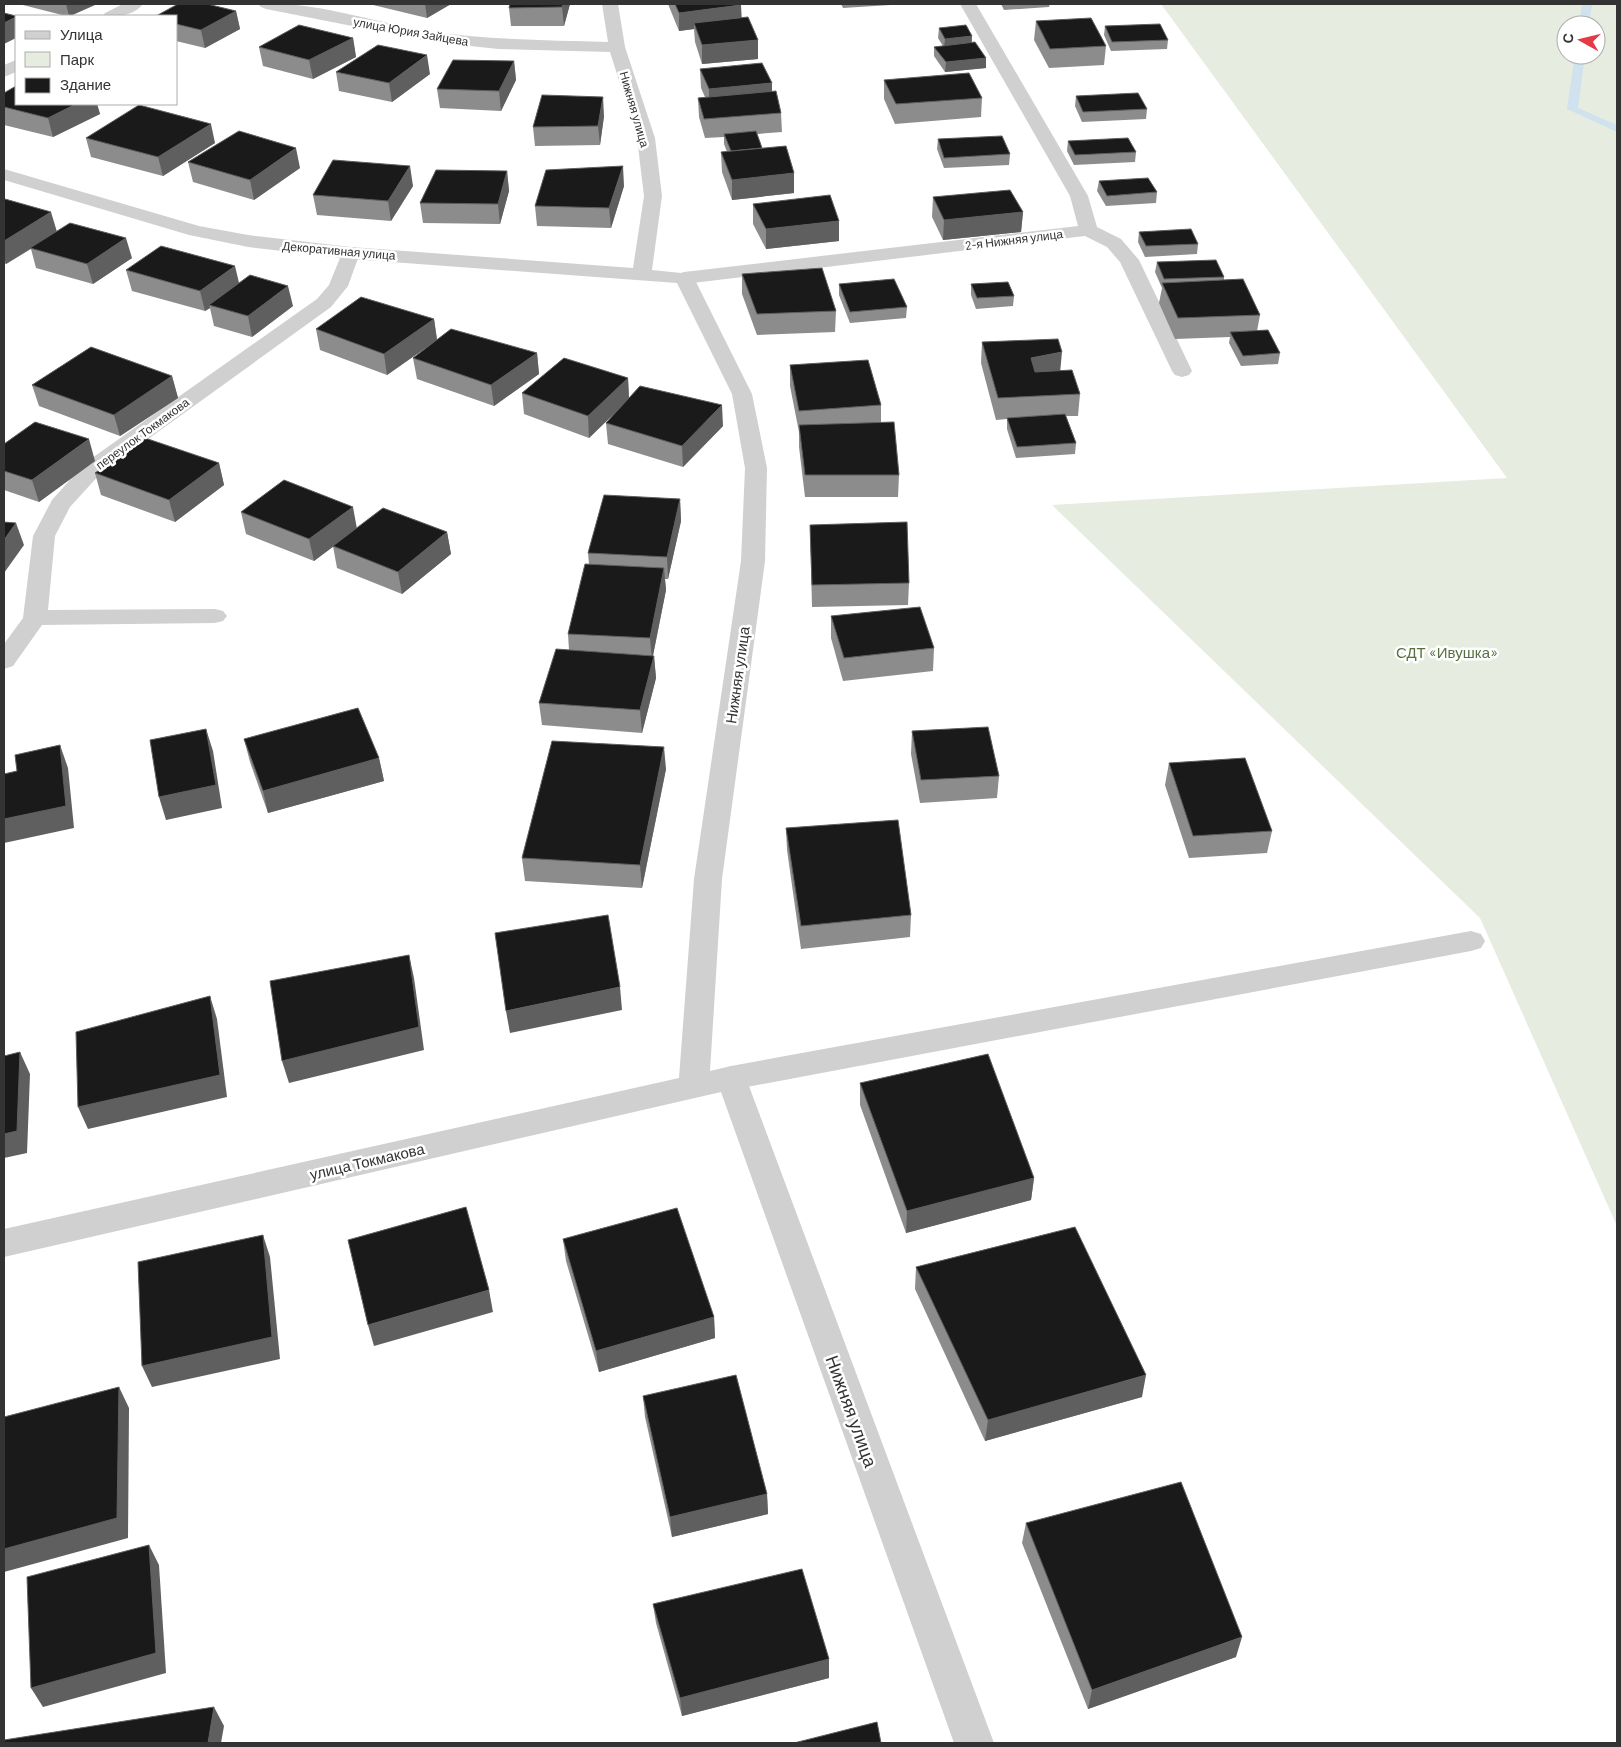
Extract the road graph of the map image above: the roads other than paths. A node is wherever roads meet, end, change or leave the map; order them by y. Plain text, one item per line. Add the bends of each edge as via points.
1 (135, 4) edge
2 (266, 4) edge
3 (610, 4) edge
4 (968, 4) edge
5 (113, 15) edge
6 (617, 47) junction
7 (15, 66) edge
8 (4, 72) edge
9 (4, 174) edge
10 (1088, 230) junction
11 (351, 252) junction
12 (642, 274) junction
13 (684, 278) junction
14 (1182, 371) dead end
15 (215, 616) dead end
16 (35, 618) junction
17 (4, 661) edge
18 (1471, 941) dead end
19 (731, 1078) junction
20 (694, 1086) junction
21 (4, 1244) edge
22 (974, 1743) edge

1 - 5 street
2 - 6 street, улица Юрия Зайцева via 433,37 498,44
3 - 6 street, Нижняя улица
4 - 10 street via 1080,196
6 - 12 street, Нижняя улица via 646,138 652,196
7 - 8 street
9 - 11 street, Декоративная улица via 196,231 248,241
10 - 13 street, 2-я Нижняя улица
10 - 14 street via 1114,243 1129,260
11 - 12 street, Декоративная улица
11 - 16 street, переулок Токмакова via 338,286 324,303 93,468 60,505 44,536
12 - 13 street, Декоративная улица
13 - 20 street, Нижняя улица via 742,394 756,468 753,561 708,879
15 - 16 street
16 - 17 street, переулок Токмакова
18 - 19 street, улица Токмакова
19 - 20 street, улица Токмакова
19 - 22 street, Нижняя улица
20 - 21 street, улица Токмакова

